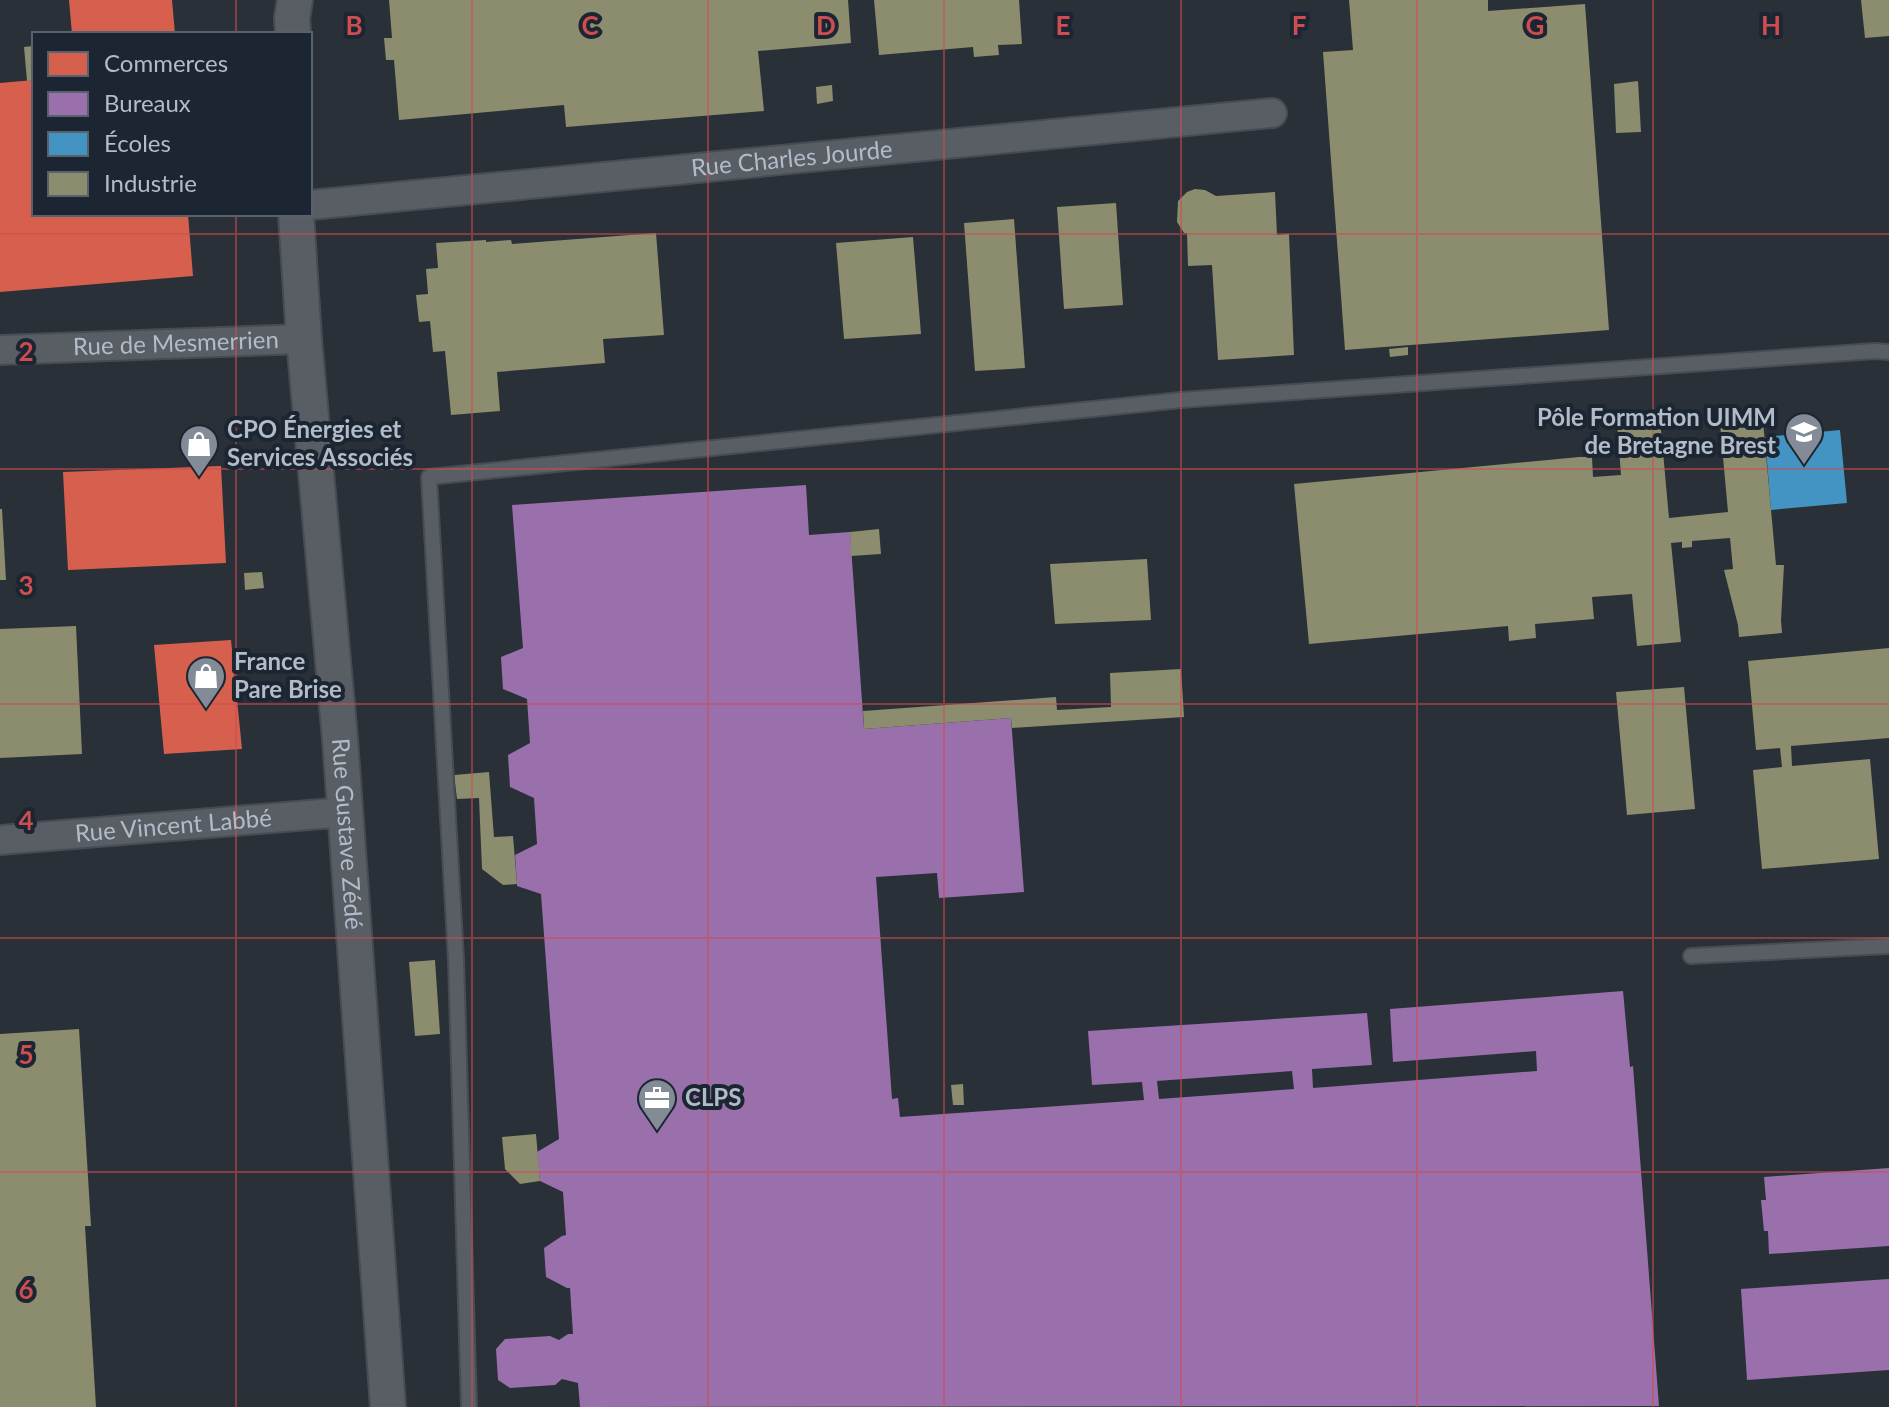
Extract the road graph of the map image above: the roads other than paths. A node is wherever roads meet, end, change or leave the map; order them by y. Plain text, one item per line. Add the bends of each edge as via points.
1 (295, 0) edge
2 (293, 32) edge
3 (1272, 113) dead end
4 (312, 205) edge
5 (296, 216) edge
6 (304, 339) junction
7 (0, 350) edge
8 (1889, 352) edge
9 (346, 812) junction
10 (0, 840) edge
11 (1889, 946) edge
12 (1691, 956) dead end
13 (388, 1407) edge
14 (469, 1407) edge

1 - 2 street
3 - 4 street, Rue Charles Jourde
5 - 6 street, Rue Gustave Zédé
6 - 7 street, Rue de Mesmerrien
6 - 9 street, Rue Gustave Zédé
8 - 14 lane via 1181,400 429,477 456,960
9 - 10 street, Rue Vincent Labbé
9 - 13 street, Rue Gustave Zédé
11 - 12 lane

